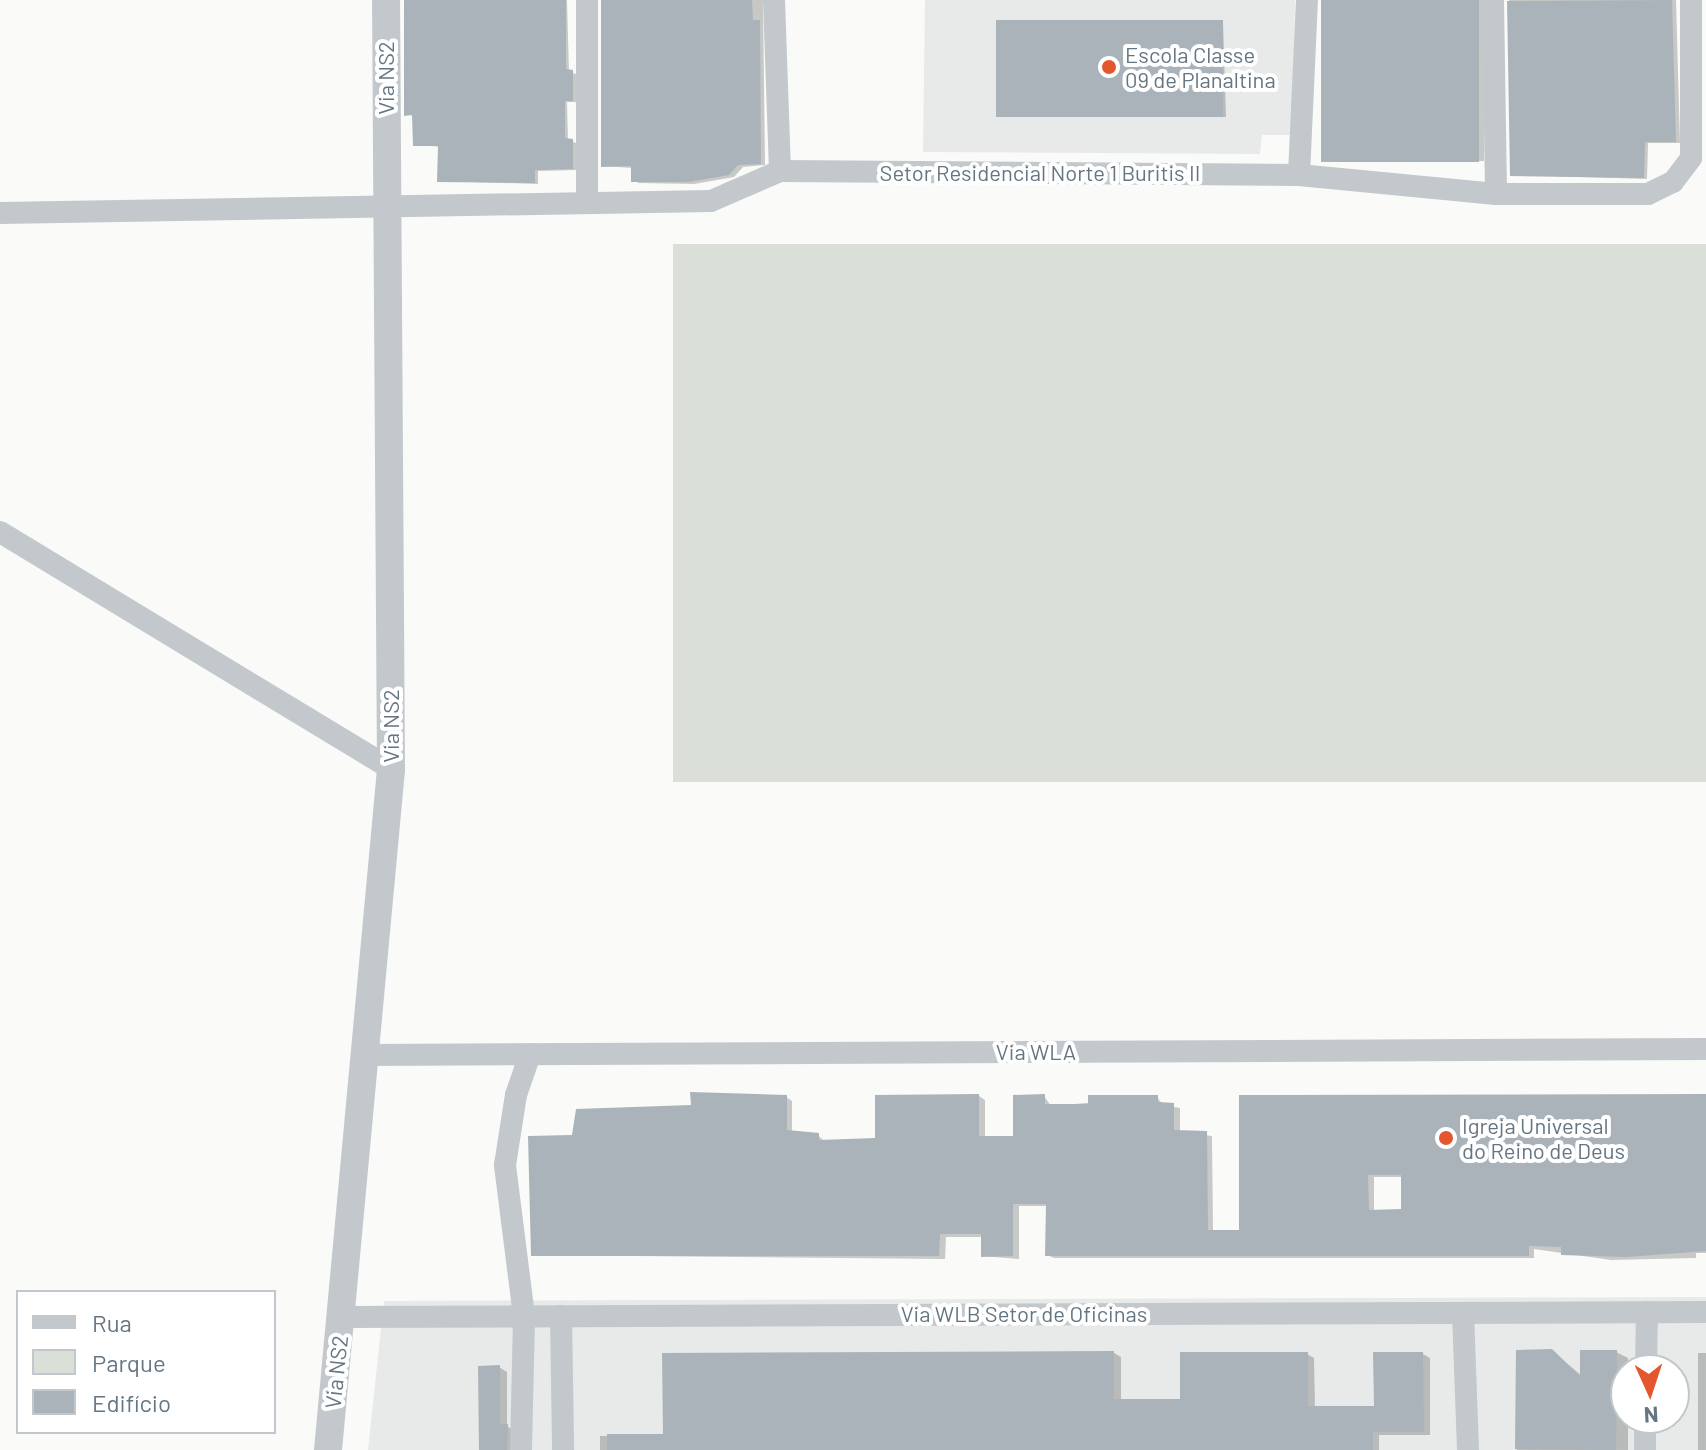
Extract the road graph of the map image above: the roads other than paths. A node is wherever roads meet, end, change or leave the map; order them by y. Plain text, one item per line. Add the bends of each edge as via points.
1 (386, 0) edge
2 (587, 0) edge
3 (774, 0) edge
4 (1307, 0) edge
5 (1493, 0) edge
6 (1691, 0) edge
7 (780, 171) junction
8 (1299, 175) junction
9 (1496, 194) junction
10 (587, 202) junction
11 (388, 209) junction
12 (0, 213) edge
13 (0, 532) edge
14 (391, 769) junction
15 (1706, 1049) edge
16 (530, 1054) junction
17 (366, 1055) junction
18 (1647, 1312) junction
19 (1706, 1312) edge
20 (1463, 1313) junction
21 (524, 1316) junction
22 (561, 1316) junction
23 (341, 1317) junction
24 (1646, 1354) edge
25 (328, 1450) edge
26 (521, 1450) edge
27 (563, 1450) edge
28 (1468, 1450) edge

1 - 11 street, Via NS2
2 - 10 street
3 - 7 street
4 - 8 street
5 - 9 street
6 - 9 street, Setor Residencial Norte 1 Buritis II via 1691,158 1673,182 1648,194
7 - 8 street, Setor Residencial Norte 1 Buritis II
7 - 10 street, Setor Residencial Norte 1 Buritis II via 711,201
8 - 9 street, Setor Residencial Norte 1 Buritis II
10 - 11 street, Setor Residencial Norte 1 Buritis II
11 - 12 street, Setor Residencial Norte 1 Buritis II
11 - 14 street, Via NS2
13 - 14 street
14 - 17 street, Via NS2
15 - 16 street, Via WLA
16 - 17 street, Via WLA
16 - 21 street via 516,1095 505,1165
17 - 23 street, Via NS2
18 - 19 street, Via WLB Setor de Oficinas
18 - 20 street, Via WLB Setor de Oficinas
18 - 24 street
20 - 22 street, Via WLB Setor de Oficinas
20 - 28 street
21 - 22 street, Via WLB Setor de Oficinas
21 - 23 street, Via WLB Setor de Oficinas
21 - 26 street
22 - 27 street
23 - 25 street, Via NS2

